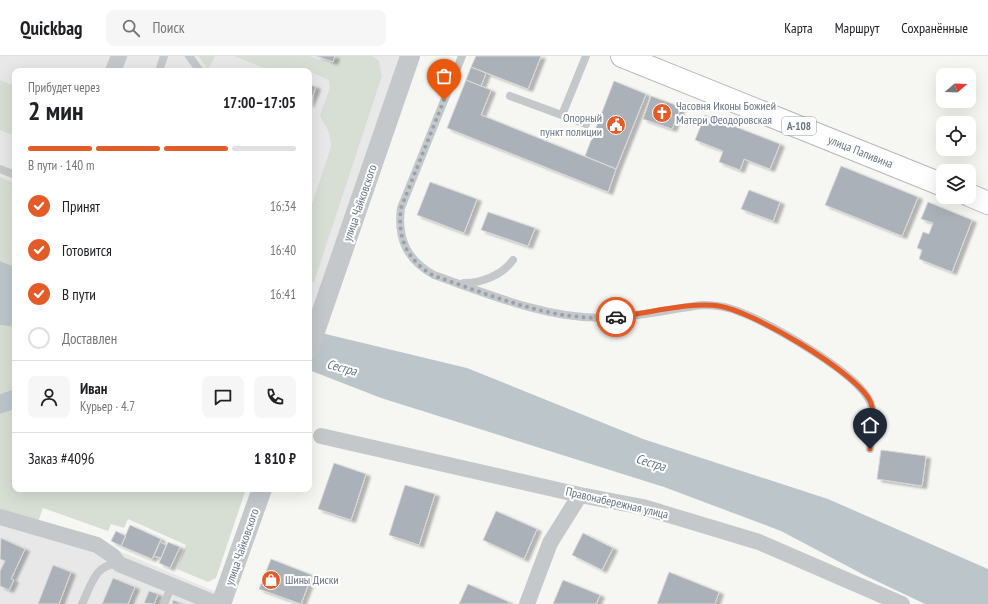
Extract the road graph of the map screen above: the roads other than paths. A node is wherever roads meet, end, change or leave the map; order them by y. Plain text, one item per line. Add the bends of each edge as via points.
1 (119, 56) edge
2 (164, 56) edge
3 (189, 56) edge
4 (410, 56) edge
5 (462, 56) edge
6 (586, 56) edge
7 (622, 56) edge
8 (114, 68) edge
9 (160, 68) edge
10 (198, 68) edge
11 (510, 96) dead end
12 (562, 115) junction
13 (586, 124) dead end
14 (0, 169) edge
15 (12, 174) edge
16 (936, 182) edge
17 (976, 198) edge
18 (988, 203) edge
19 (514, 260) dead end
20 (458, 284) junction
21 (312, 340) edge
22 (321, 436) dead end
23 (870, 449) dead end
24 (261, 492) edge
25 (580, 495) junction
26 (0, 517) edge
27 (119, 564) junction
28 (172, 585) junction
29 (82, 604) edge
30 (164, 604) edge
31 (217, 604) edge
32 (221, 604) edge
33 (527, 604) edge
34 (902, 604) edge

1 - 8 street
2 - 9 lane
3 - 10 lane
4 - 21 street, улица Чайковского
5 - 20 lane via 405,194 399,222 404,243 414,260 434,276
6 - 12 lane
7 - 16 highway, улица Папивина / А-108 via 655,65
11 - 12 lane
12 - 13 lane
14 - 15 lane
17 - 18 highway
19 - 20 lane via 508,267 485,280
20 - 23 lane via 526,306 585,317 603,318 702,305 734,310 773,328 822,357 860,387 874,412
22 - 25 street, Правонабережная улица
24 - 32 street, улица Чайковского
25 - 33 street via 550,543
25 - 34 street, Правонабережная улица via 643,507 759,542
26 - 27 street via 97,545 113,556
27 - 28 street
27 - 29 lane via 99,570
28 - 30 lane
28 - 31 street

